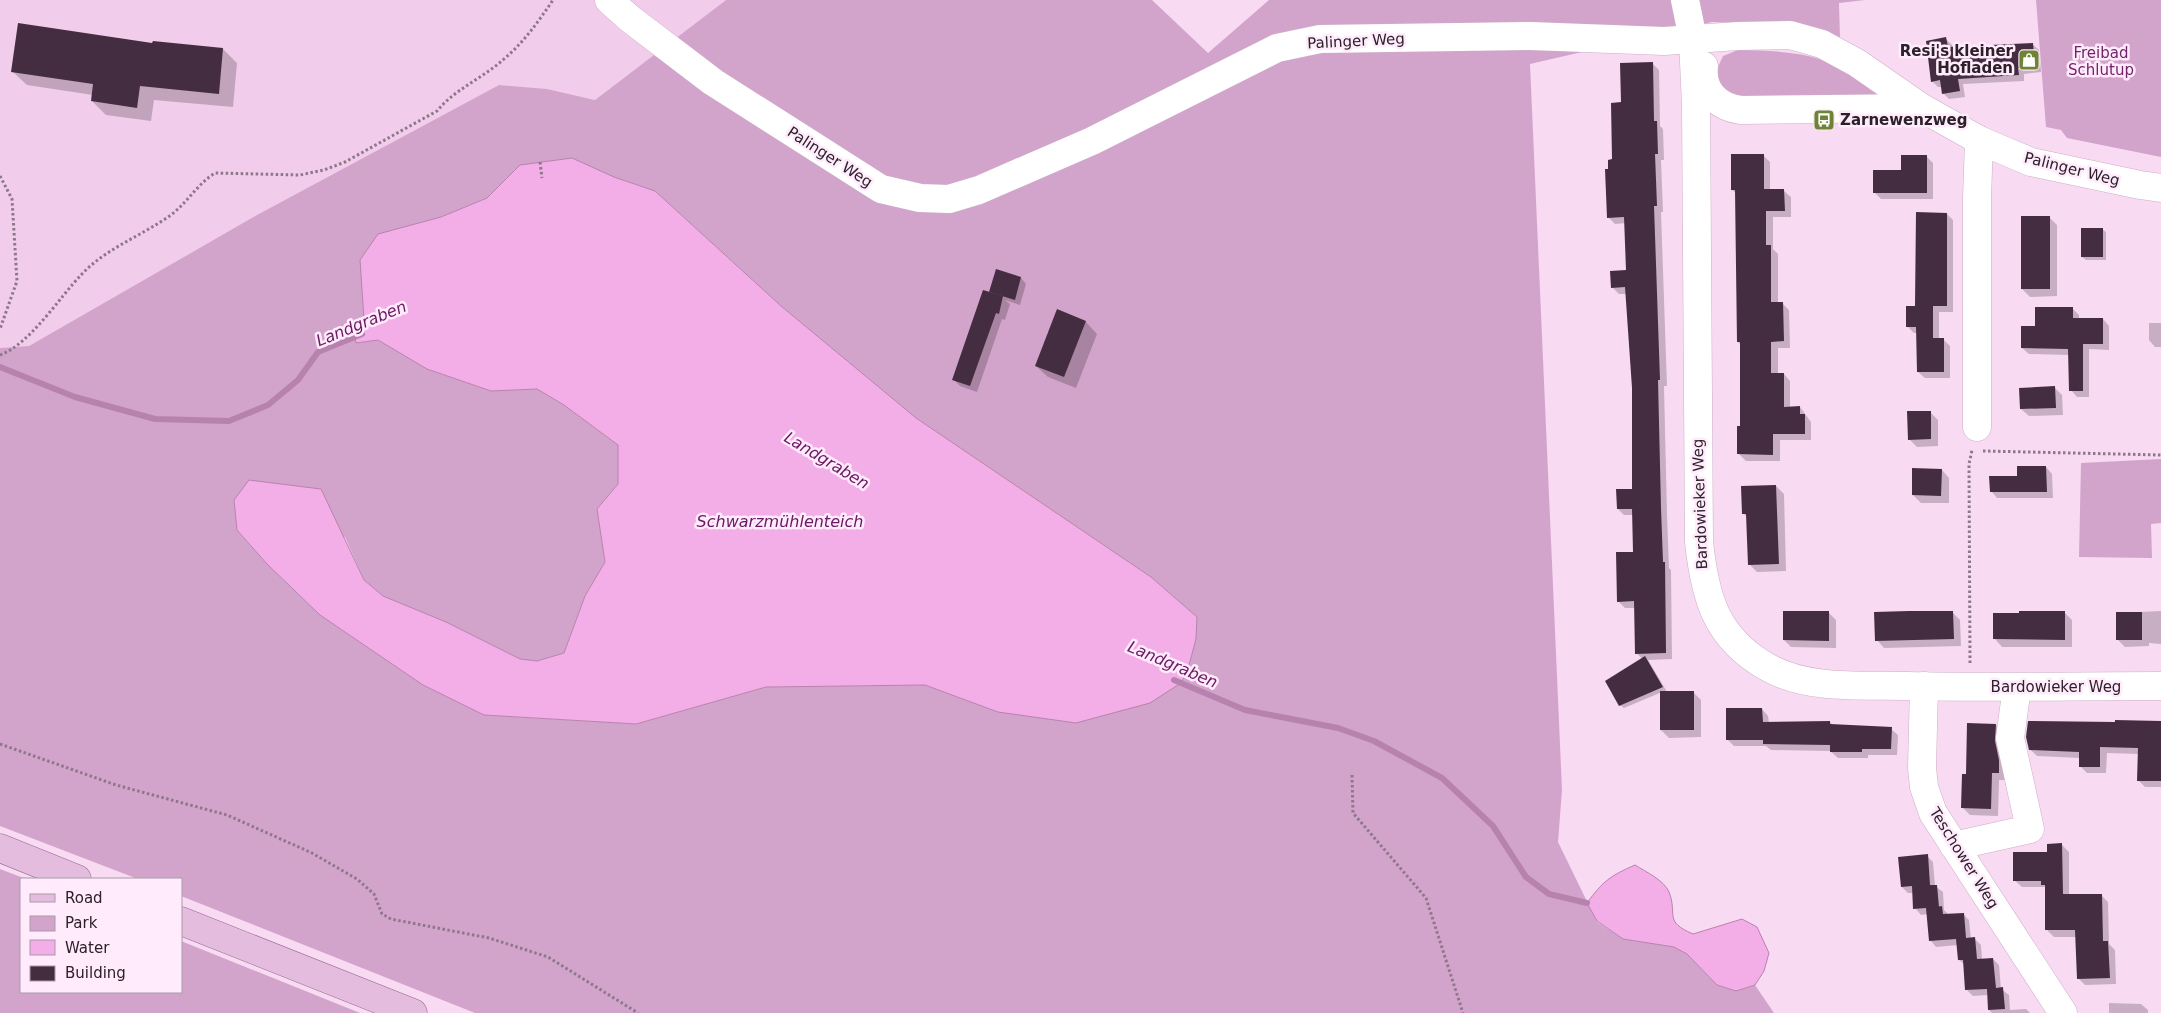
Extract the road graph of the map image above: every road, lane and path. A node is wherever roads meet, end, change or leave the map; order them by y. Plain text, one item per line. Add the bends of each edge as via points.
1 (553, 0) edge
2 (609, 0) edge
3 (1685, 0) edge
4 (1738, 36) junction
5 (1693, 39) junction
6 (1922, 108) junction
7 (1979, 140) junction
8 (540, 162) dead end
9 (0, 176) edge
10 (542, 178) dead end
11 (2161, 188) edge
12 (0, 329) edge
13 (0, 355) edge
14 (1975, 439) junction
15 (2161, 455) edge
16 (1924, 686) junction
17 (2161, 686) edge
18 (1970, 687) junction
19 (2017, 687) junction
20 (0, 744) edge
21 (1352, 775) dead end
22 (1954, 846) junction
23 (0, 848) edge
24 (74, 878) edge
25 (182, 921) edge
26 (413, 1013) edge
27 (638, 1013) edge
28 (1463, 1013) edge
29 (2063, 1013) edge

1 - 13 path via 530,34 503,60 445,101 437,111 345,162 300,175 215,173 209,176 169,217 119,246 82,273 36,327 8,352
2 - 5 street, Palinger Weg via 713,82 881,189 949,199 980,190 1092,141 1277,48 1320,39 1531,36 1664,41
3 - 5 street, Bardowieker Weg
4 - 5 street, Palinger Weg
4 - 6 street, Palinger Weg via 1790,35 1822,44 1857,63
4 - 6 street via 1714,46 1703,68 1709,93 1728,108
5 - 16 street, Bardowieker Weg via 1699,542 1702,574 1710,602 1736,644 1770,669 1809,682
6 - 7 street, Palinger Weg
7 - 11 street, Palinger Weg via 2031,162
7 - 14 street
8 - 10 path
9 - 12 path via 12,199 17,281
14 - 15 path
14 - 18 path via 1969,464
16 - 18 street, Bardowieker Weg
16 - 22 street, Teschower Weg via 1924,787 1933,813
17 - 19 street, Bardowieker Weg
18 - 19 street, Bardowieker Weg
19 - 22 street via 2010,738 2030,829
20 - 27 path via 116,785 226,815 312,853 356,879 374,894 382,914 391,919 489,938 548,957
21 - 28 path via 1353,813 1426,898
22 - 29 street, Teschower Weg
23 - 24 main road
25 - 26 main road

